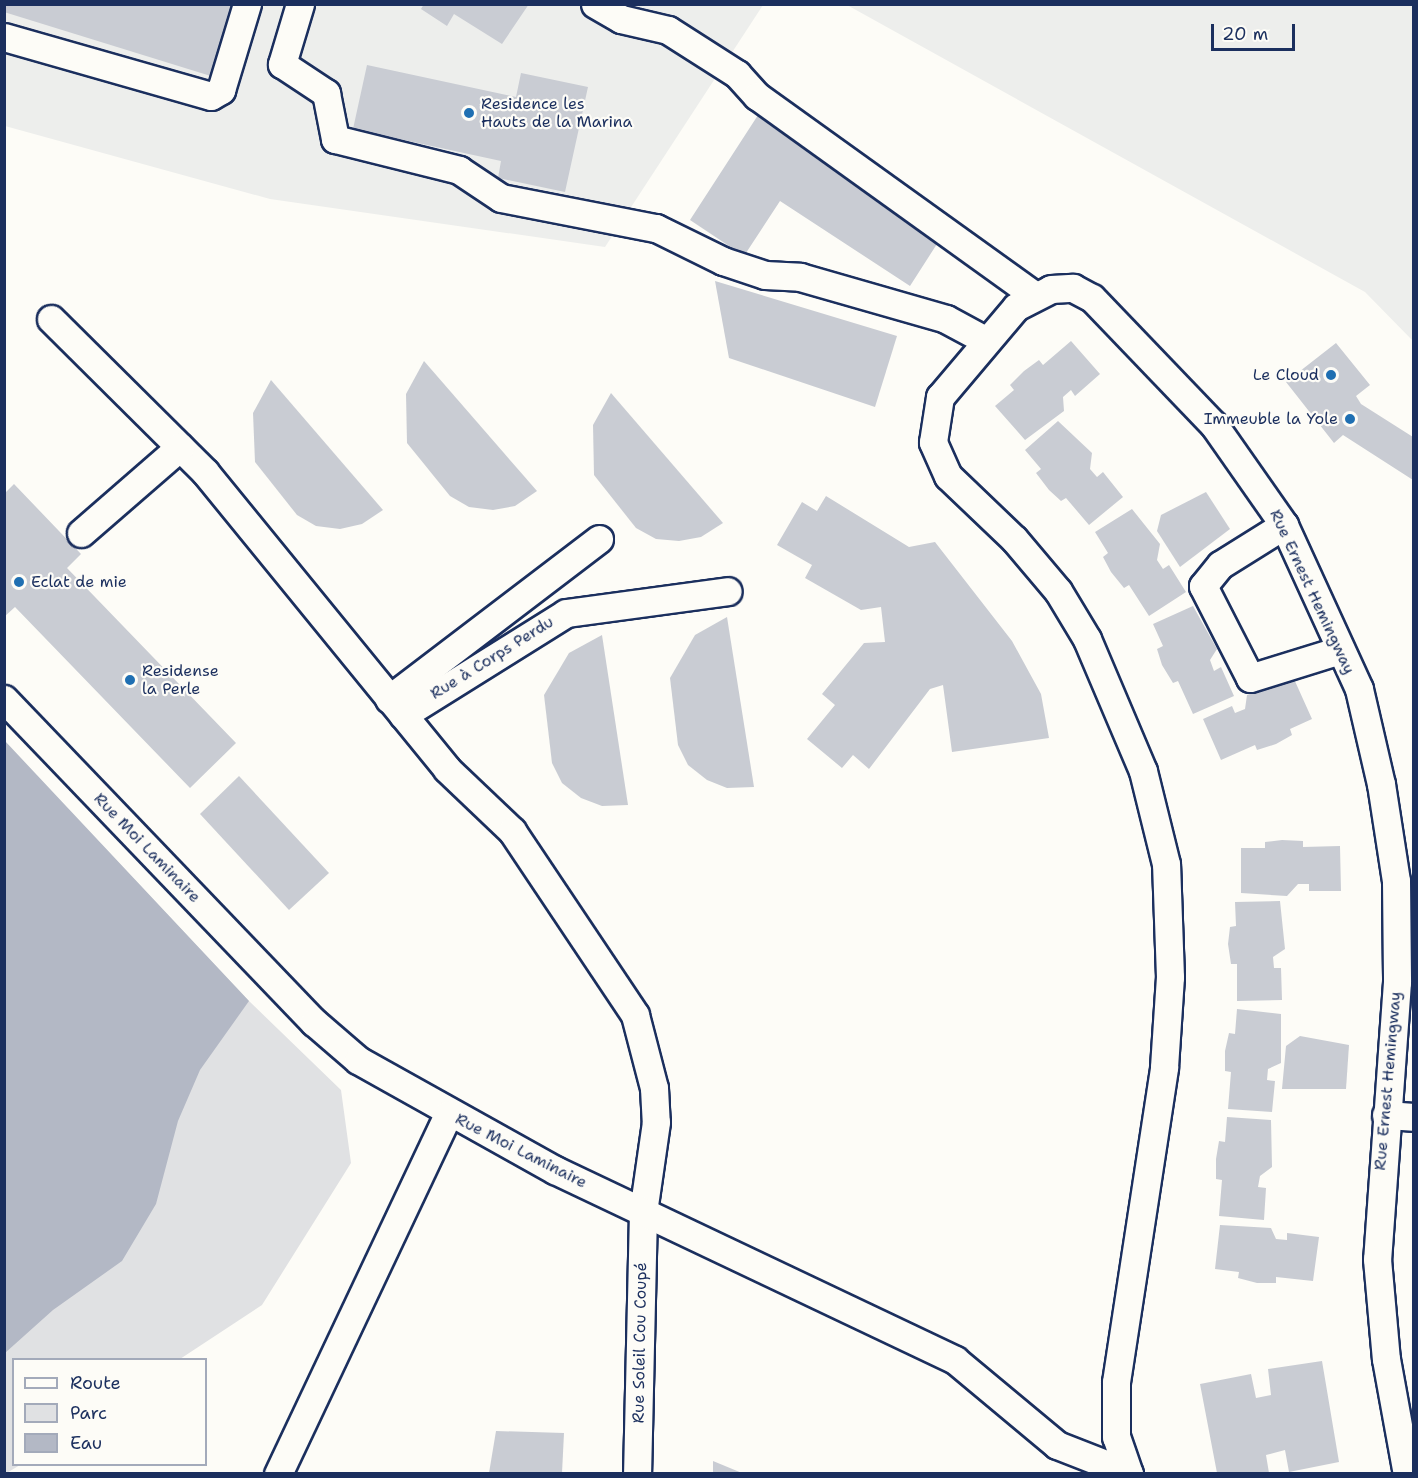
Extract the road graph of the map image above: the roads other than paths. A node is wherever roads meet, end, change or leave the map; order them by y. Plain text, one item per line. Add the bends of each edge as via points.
1 (247, 4) edge
2 (300, 4) edge
3 (595, 4) edge
4 (4, 38) edge
5 (1032, 294) junction
6 (51, 319) dead end
7 (985, 340) junction
8 (180, 447) junction
9 (1284, 525) junction
10 (81, 533) dead end
11 (599, 539) dead end
12 (728, 591) dead end
13 (1340, 650) junction
14 (4, 699) edge
15 (396, 707) junction
16 (447, 1114) junction
17 (1386, 1115) junction
18 (1413, 1117) edge
19 (643, 1212) junction
20 (1403, 1396) edge
21 (278, 1473) edge
22 (636, 1473) edge
23 (1129, 1473) edge
24 (1407, 1473) edge

1 - 4 street via 221,90 211,96
2 - 7 street via 282,64 326,93 335,139 459,170 501,198 656,228 723,261 765,276 800,277 946,319
3 - 5 street via 621,19 668,30 737,74 757,96
5 - 7 street
5 - 9 street, Rue Ernest Hemingway via 1073,288 1092,298 1214,425
6 - 8 street, Rue Soleil Cou Coupé
7 - 23 street via 937,404 933,442 938,461 1058,591 1087,639 1143,771 1166,864 1170,977 1164,1067 1116,1382 1116,1437
8 - 10 street
8 - 15 street, Rue Soleil Cou Coupé
9 - 13 street, Rue Ernest Hemingway
9 - 13 street via 1220,565 1203,586 1250,678
11 - 15 street, Rue à Corps Perdu
12 - 15 street, Rue à Corps Perdu via 566,613
13 - 17 street, Rue Ernest Hemingway via 1359,689 1371,734 1396,881 1397,982
14 - 16 street, Rue Moi Laminaire via 314,1022 358,1060
15 - 19 street, Rue Soleil Cou Coupé via 447,769 512,831 635,1015 654,1088 656,1122
16 - 19 street, Rue Moi Laminaire
16 - 21 street
17 - 18 street
17 - 20 street, Rue Ernest Hemingway via 1377,1259
19 - 22 street, Rue Soleil Cou Coupé
19 - 23 street, Rue Moi Laminaire via 955,1360 1057,1445
20 - 24 street, Rue Ernest Hemingway

